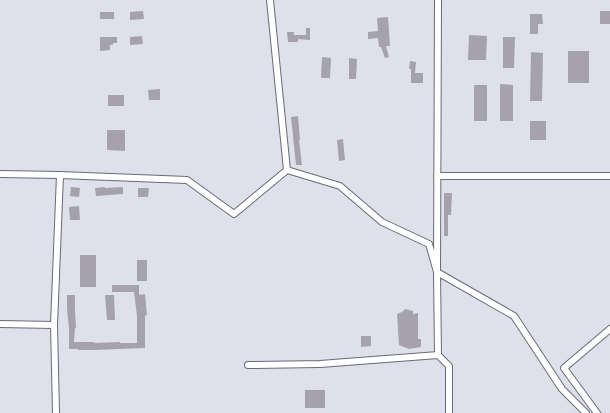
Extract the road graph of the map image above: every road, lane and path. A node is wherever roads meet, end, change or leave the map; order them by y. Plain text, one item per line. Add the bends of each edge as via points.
1 (270, 0) edge
2 (438, 0) edge
3 (287, 170) junction
4 (0, 174) edge
5 (60, 175) junction
6 (437, 176) junction
7 (610, 176) edge
8 (437, 272) junction
9 (0, 324) edge
10 (54, 325) junction
11 (610, 329) edge
12 (438, 356) junction
13 (248, 365) dead end
14 (56, 413) edge
15 (449, 413) edge
16 (586, 413) edge
17 (597, 413) edge

1 - 3 street
2 - 6 street
3 - 5 street via 234,214 188,180
3 - 8 street via 340,186 382,222 428,244
4 - 5 street
5 - 10 street
6 - 7 street
6 - 8 street
8 - 12 street
8 - 16 street via 514,316 562,389
9 - 10 street
10 - 14 street
11 - 17 street via 564,368
12 - 13 street via 320,364
12 - 15 street via 449,366

